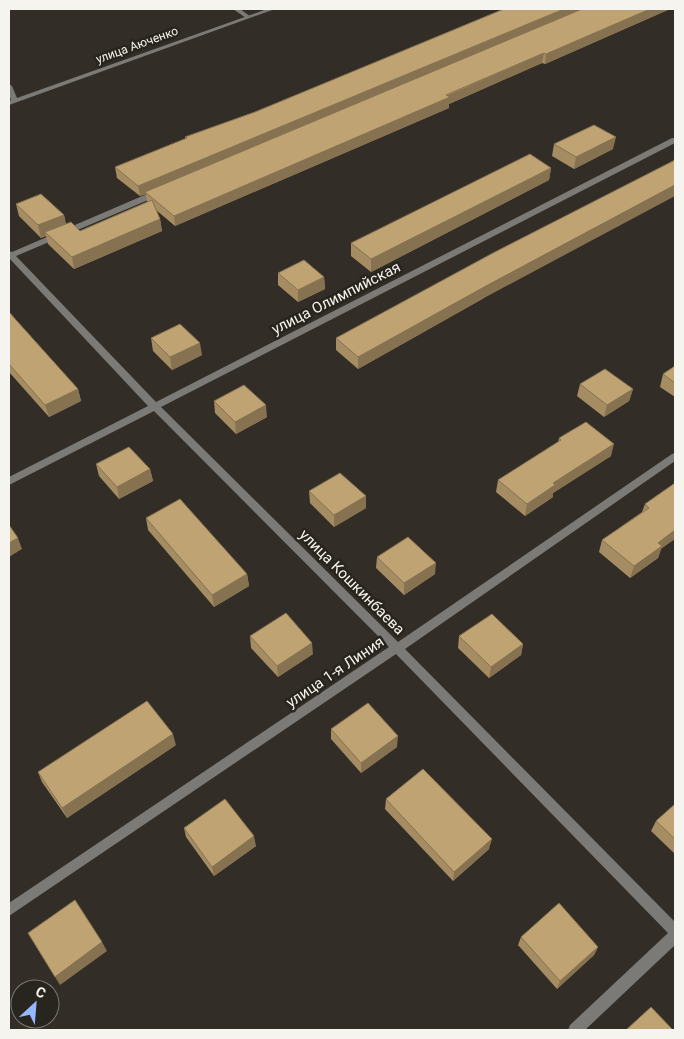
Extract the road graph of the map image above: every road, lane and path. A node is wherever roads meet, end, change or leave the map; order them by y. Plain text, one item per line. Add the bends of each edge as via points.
1 (236, 9) edge
2 (272, 9) edge
3 (248, 17) junction
4 (9, 86) edge
5 (12, 102) edge
6 (675, 140) edge
7 (166, 190) edge
8 (9, 255) edge
9 (155, 407) junction
10 (675, 456) edge
11 (9, 481) edge
12 (397, 648) junction
13 (9, 910) edge
14 (675, 931) edge
15 (675, 936) edge
16 (574, 1030) edge

1 - 3 street
2 - 3 street, улица Аюченко
3 - 5 street, улица Аюченко
4 - 5 street
6 - 9 street, улица Олимпийская
7 - 8 street
8 - 9 street, улица Кошкинбаева
9 - 11 street, улица Олимпийская
9 - 12 street, улица Кошкинбаева
10 - 12 street, улица 1-я Линия
12 - 13 street, улица 1-я Линия
12 - 14 street, улица Кошкинбаева
15 - 16 street

